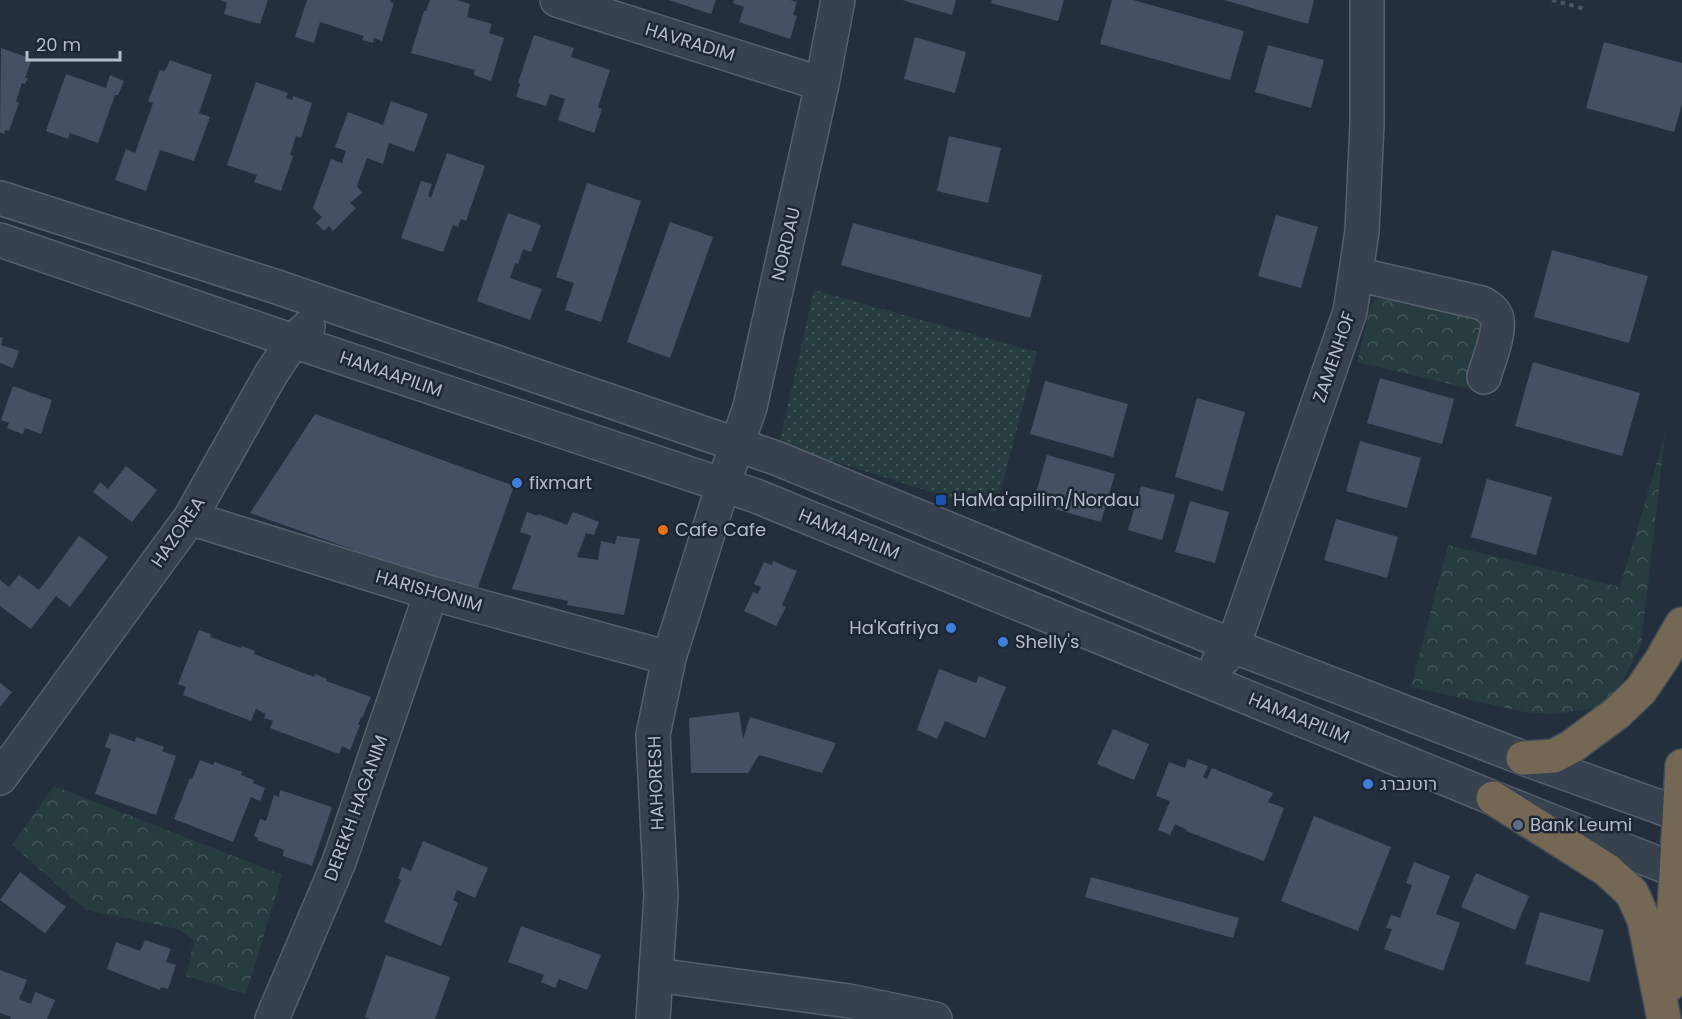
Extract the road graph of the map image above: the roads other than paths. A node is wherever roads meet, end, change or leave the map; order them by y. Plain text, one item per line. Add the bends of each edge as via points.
1 (557, 0) edge
2 (838, 0) edge
3 (1367, 0) edge
4 (822, 84) junction
5 (0, 198) edge
6 (0, 240) edge
7 (1356, 274) junction
8 (365, 318) junction
9 (292, 341) junction
10 (1484, 377) dead end
11 (736, 444) junction
12 (723, 485) junction
13 (190, 518) junction
14 (431, 593) junction
15 (1682, 624) edge
16 (1233, 646) junction
17 (669, 658) junction
18 (1188, 672) junction
19 (1523, 758) junction
20 (1682, 766) edge
21 (0, 778) edge
22 (1493, 798) junction
23 (1681, 815) edge
24 (1679, 872) edge
25 (656, 975) junction
26 (272, 1019) edge
27 (654, 1019) edge
28 (935, 1019) edge
29 (1666, 1019) edge

1 - 4 street, HAVRADIM
2 - 4 street, NORDAU
3 - 7 street, ZAMENHOF via 1367,124
4 - 11 street, NORDAU via 750,407
5 - 8 street
6 - 9 street, HAMAAPILIM
7 - 10 street via 1482,303 1491,309 1498,325
7 - 16 street, ZAMENHOF via 1350,312
8 - 9 street, HAZOREA via 329,318 304,329
8 - 11 street
9 - 12 street, HAMAAPILIM
9 - 13 street, HAZOREA
11 - 12 street, NORDAU
11 - 16 street
12 - 17 street, HAHORESH
12 - 18 street, HAMAAPILIM
13 - 14 street, HARISHONIM
13 - 21 street, HAZOREA
14 - 17 street, HARISHONIM
14 - 26 street, DEREKH HAGANIM via 339,862
15 - 19 highway via 1641,690 1617,713 1554,756
16 - 18 street, ZAMENHOF via 1213,666
16 - 19 street
17 - 25 street, HAHORESH via 653,735 661,896
18 - 22 street, HAMAAPILIM
19 - 23 street
20 - 23 highway
22 - 24 street, HAMAAPILIM
22 - 29 highway via 1606,870 1632,893 1644,921
23 - 24 highway
24 - 29 highway
25 - 27 street, HAHORESH
25 - 28 street via 849,1001

